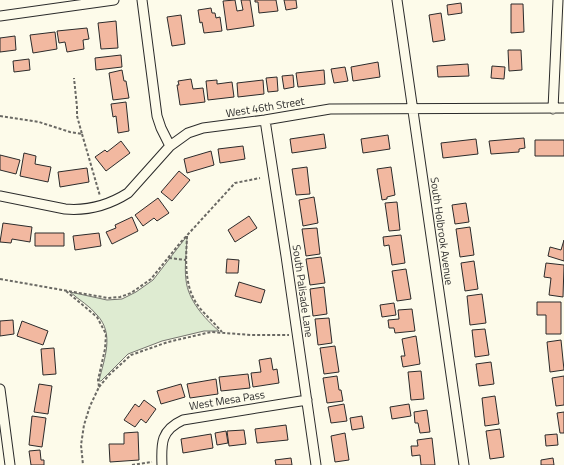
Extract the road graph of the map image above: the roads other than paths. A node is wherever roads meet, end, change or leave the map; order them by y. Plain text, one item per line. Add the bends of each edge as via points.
1 (114, 0) edge
2 (142, 0) edge
3 (397, 0) edge
4 (558, 0) edge
5 (0, 16) edge
6 (553, 108) junction
7 (564, 108) edge
8 (412, 109) junction
9 (265, 120) junction
10 (170, 146) junction
11 (0, 196) edge
12 (0, 389) edge
13 (307, 400) junction
14 (10, 465) edge
15 (162, 465) edge
16 (316, 465) edge
17 (464, 465) edge

1 - 5 street
2 - 10 street via 157,116 160,128
3 - 8 street, South Holbrook Avenue
4 - 6 street
6 - 7 street, West 46th Street
6 - 8 street, West 46th Street
8 - 9 street, West 46th Street via 330,109
8 - 17 street, South Holbrook Avenue
9 - 10 street, West 46th Street via 203,128 188,133
9 - 13 street, South Palisade Lane
10 - 11 street, West 46th Street via 128,193 104,205 75,210
12 - 14 street
13 - 15 street, West Mesa Pass via 183,420 174,424 163,437
13 - 16 street, South Palisade Lane

